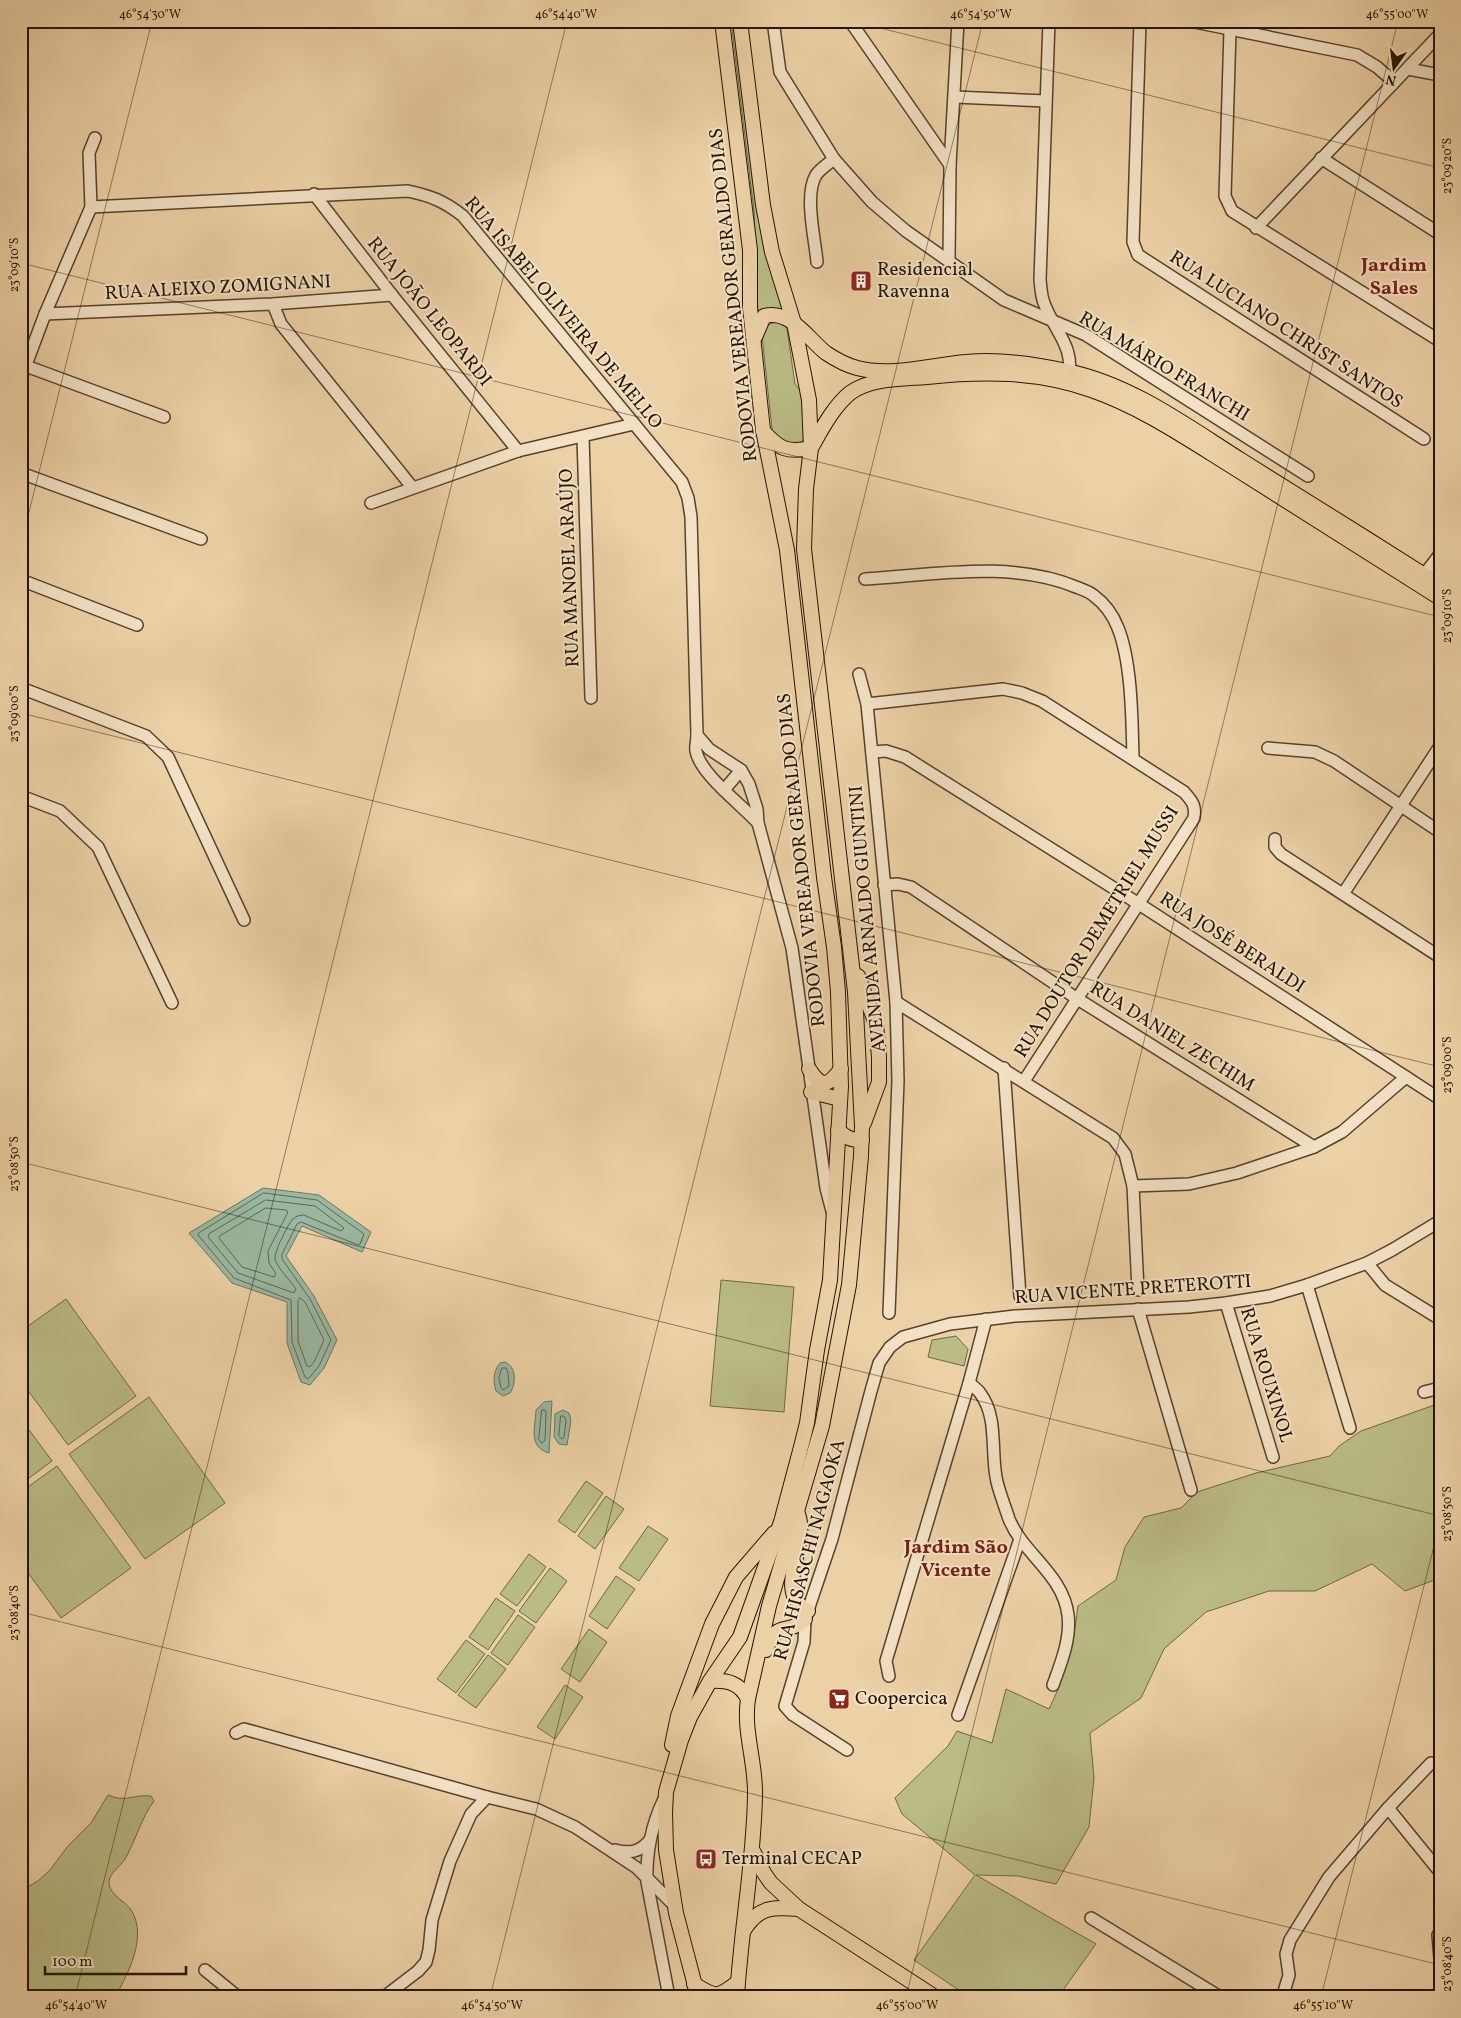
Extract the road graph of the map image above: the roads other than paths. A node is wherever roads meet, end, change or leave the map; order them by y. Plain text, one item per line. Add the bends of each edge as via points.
1 (722, 21) edge
2 (740, 21) edge
3 (773, 21) edge
4 (850, 21) edge
5 (958, 21) edge
6 (1049, 21) edge
7 (1140, 21) edge
8 (1190, 21) edge
9 (1230, 30) junction
10 (1440, 34) edge
11 (1408, 69) junction
12 (1440, 75) edge
13 (1394, 82) junction
14 (955, 97) junction
15 (1046, 101) junction
16 (95, 138) dead end
17 (1321, 158) junction
18 (834, 159) junction
19 (950, 165) junction
20 (314, 194) junction
21 (91, 207) junction
22 (1256, 228) junction
23 (1440, 234) edge
24 (949, 260) junction
25 (817, 262) dead end
26 (782, 282) junction
27 (392, 295) junction
28 (273, 304) junction
29 (45, 314) junction
30 (794, 322) junction
31 (1053, 322) junction
32 (754, 340) junction
33 (1440, 341) edge
34 (827, 353) junction
35 (26, 366) junction
36 (1068, 377) junction
37 (21, 378) edge
38 (164, 417) dead end
39 (634, 424) junction
40 (763, 430) junction
41 (583, 437) junction
42 (1424, 439) dead end
43 (810, 448) junction
44 (518, 451) junction
45 (21, 472) edge
46 (1308, 476) dead end
47 (412, 487) junction
48 (371, 503) dead end
49 (201, 539) dead end
50 (1440, 554) edge
51 (1424, 575) junction
52 (866, 579) dead end
53 (21, 580) edge
54 (1440, 585) edge
55 (1440, 598) edge
56 (137, 624) dead end
57 (859, 674) dead end
58 (21, 688) edge
59 (591, 698) dead end
60 (867, 704) junction
61 (697, 735) junction
62 (1440, 746) edge
63 (1268, 748) dead end
64 (872, 752) junction
65 (1133, 760) junction
66 (740, 770) junction
67 (724, 790) junction
68 (21, 796) edge
69 (1400, 806) junction
70 (758, 823) junction
71 (1440, 832) edge
72 (1275, 839) dead end
73 (884, 885) junction
74 (1343, 894) junction
75 (1139, 904) junction
76 (244, 920) dead end
77 (1440, 957) edge
78 (852, 961) junction
79 (1076, 998) junction
80 (896, 1002) junction
81 (172, 1004) dead end
82 (888, 1056) junction
83 (1004, 1068) junction
84 (809, 1069) junction
85 (841, 1069) junction
86 (1406, 1077) junction
87 (898, 1081) junction
88 (1024, 1081) junction
89 (879, 1082) junction
90 (811, 1092) junction
91 (840, 1099) junction
92 (1440, 1099) edge
93 (862, 1126) junction
94 (838, 1130) junction
95 (862, 1140) junction
96 (1314, 1147) junction
97 (835, 1172) junction
98 (1133, 1186) junction
99 (858, 1198) junction
100 (834, 1219) junction
101 (1437, 1226) edge
102 (1367, 1263) junction
103 (1307, 1285) junction
104 (1138, 1290) dead end
105 (1020, 1296) dead end
106 (1226, 1303) junction
107 (1138, 1309) junction
108 (889, 1313) dead end
109 (986, 1319) junction
110 (1440, 1319) edge
111 (903, 1337) joint
112 (969, 1383) junction
113 (1440, 1388) edge
114 (1424, 1392) dead end
115 (1350, 1428) dead end
116 (1273, 1457) dead end
117 (1191, 1490) dead end
118 (797, 1512) junction
119 (778, 1529) junction
120 (1020, 1539) junction
121 (807, 1615) junction
122 (756, 1668) junction
123 (889, 1676) dead end
124 (710, 1681) junction
125 (1053, 1685) dead end
126 (748, 1699) junction
127 (958, 1715) dead end
128 (236, 1733) dead end
129 (847, 1750) dead end
130 (1431, 1763) dead end
131 (671, 1772) junction
132 (666, 1794) junction
133 (487, 1797) junction
134 (1388, 1808) junction
135 (650, 1840) junction
136 (606, 1847) junction
137 (752, 1849) junction
138 (1440, 1872) edge
139 (647, 1876) junction
140 (675, 1906) junction
141 (799, 1909) junction
142 (1091, 1918) dead end
143 (743, 1932) junction
144 (1439, 1933) edge
145 (1440, 1958) edge
146 (205, 1970) dead end
147 (738, 1982) junction
148 (696, 1990) edge
149 (919, 1993) edge
150 (238, 1997) edge
151 (384, 1997) edge
152 (669, 1997) edge
153 (737, 1997) edge
154 (935, 1997) edge
155 (1220, 1997) edge
156 (1280, 1997) edge

1 - 32 main road, RODOVIA VEREADOR GERALDO DIAS via 750,250 750,308
2 - 26 main road, RODOVIA VEREADOR GERALDO DIAS via 763,205 772,252
3 - 18 street, RUA MÁRIO FRANCHI via 780,72
4 - 19 street
5 - 14 street
6 - 15 street
7 - 42 street, RUA LUCIANO CHRIST SANTOS via 1134,247 1138,255
8 - 9 street
9 - 13 street via 1357,55
9 - 22 street via 1225,196 1232,211
10 - 11 street
11 - 12 street
11 - 13 street
13 - 17 street
14 - 15 street
14 - 19 street
15 - 31 street via 1040,280 1043,302
16 - 21 street via 89,153
17 - 22 street
17 - 23 street
18 - 24 street, RUA MÁRIO FRANCHI via 872,202 906,231
18 - 25 street via 817,173 812,185
19 - 24 street
20 - 21 street, RUA ISABEL OLIVEIRA DE MELLO
20 - 27 street, RUA JOÃO LEOPARDI
20 - 39 street, RUA ISABEL OLIVEIRA DE MELLO via 408,191 446,203 463,216
21 - 29 street
22 - 33 street
24 - 31 street, RUA MÁRIO FRANCHI via 1004,300
26 - 30 main road, RODOVIA VEREADOR GERALDO DIAS
26 - 34 main road
27 - 28 street, RUA ALEIXO ZOMIGNANI
27 - 44 street, RUA JOÃO LEOPARDI
28 - 29 street, RUA ALEIXO ZOMIGNANI
28 - 47 street via 281,324
29 - 35 street
30 - 32 main road via 772,314 764,316
30 - 34 main road
30 - 43 main road, RODOVIA VEREADOR GERALDO DIAS via 809,400
31 - 36 street via 1068,350 1071,364
31 - 46 street, RUA MÁRIO FRANCHI via 1086,335
32 - 40 main road, RODOVIA VEREADOR GERALDO DIAS
34 - 36 main road via 842,362 872,370 1006,361
35 - 37 street
35 - 38 street
36 - 43 main road via 991,372 872,384 851,392 838,405
36 - 51 main road via 1093,378 1144,401
36 - 55 main road via 1178,432
39 - 41 street
39 - 61 street, RUA ISABEL OLIVEIRA DE MELLO via 682,482 688,498
40 - 43 main road via 774,444 788,450
40 - 85 main road, RODOVIA VEREADOR GERALDO DIAS via 787,550 834,947
41 - 44 street
41 - 59 street, RUA MANOEL ARAÚJO
43 - 78 main road, RODOVIA VEREADOR GERALDO DIAS via 804,549
44 - 47 street
45 - 49 street
47 - 48 street
50 - 51 street
51 - 54 main road
52 - 65 street via 967,572 1024,572 1059,580 1092,594 1108,610 1118,628 1131,703
53 - 56 street
57 - 60 street, AVENIDA ARNALDO GIUNTINI
58 - 76 street via 146,736 168,758
60 - 64 street, AVENIDA ARNALDO GIUNTINI
60 - 65 street, RUA DOUTOR DEMETRIEL MUSSI via 1003,689 1022,693 1042,701
61 - 66 street via 709,749
61 - 67 street, RUA ISABEL OLIVEIRA DE MELLO via 696,751 706,771
62 - 69 street
63 - 69 street via 1315,752 1334,761
64 - 73 street, AVENIDA ARNALDO GIUNTINI
64 - 75 street, RUA JOSÉ BERALDI via 886,751 904,757
65 - 75 street, RUA DOUTOR DEMETRIEL MUSSI via 1184,792 1196,810
66 - 67 street
66 - 70 street via 749,784
67 - 70 street, RUA ISABEL OLIVEIRA DE MELLO
68 - 81 street via 60,811 98,847
69 - 71 street
69 - 74 street
70 - 84 street via 792,948
72 - 74 street via 1275,847 1281,854
73 - 79 street, RUA DANIEL ZECHIM via 911,887
73 - 80 street, AVENIDA ARNALDO GIUNTINI
74 - 77 street
75 - 79 street, RUA DOUTOR DEMETRIEL MUSSI
75 - 86 street, RUA JOSÉ BERALDI
78 - 82 main road
78 - 93 main road, RODOVIA VEREADOR GERALDO DIAS
79 - 88 street, RUA DOUTOR DEMETRIEL MUSSI
79 - 96 street, RUA DANIEL ZECHIM
80 - 82 street, AVENIDA ARNALDO GIUNTINI
80 - 83 street
82 - 87 street, AVENIDA ARNALDO GIUNTINI
82 - 89 main road
83 - 88 street
83 - 105 street
84 - 85 main road via 821,1083 827,1084
84 - 90 street
85 - 91 main road, RODOVIA VEREADOR GERALDO DIAS
86 - 92 street, RUA JOSÉ BERALDI
86 - 96 street via 1342,1132
87 - 89 street
87 - 108 street, AVENIDA ARNALDO GIUNTINI
88 - 98 street via 1113,1138 1125,1154
89 - 93 main road
90 - 91 main road
90 - 100 street
91 - 94 main road, RODOVIA VEREADOR GERALDO DIAS
93 - 95 main road, RODOVIA VEREADOR GERALDO DIAS
94 - 95 main road via 845,1137
94 - 97 main road, RODOVIA VEREADOR GERALDO DIAS
95 - 99 main road, RODOVIA VEREADOR GERALDO DIAS
96 - 98 street via 1237,1174 1189,1184
97 - 99 main road via 850,1176
97 - 100 main road, RODOVIA VEREADOR GERALDO DIAS
98 - 104 street
99 - 118 main road, RODOVIA VEREADOR GERALDO DIAS via 849,1285 820,1434
100 - 119 main road, RODOVIA VEREADOR GERALDO DIAS via 830,1280 807,1423
101 - 102 street, RUA VICENTE PRETEROTTI
102 - 103 street, RUA VICENTE PRETEROTTI
102 - 110 street via 1385,1285
103 - 106 street, RUA VICENTE PRETEROTTI via 1270,1296
103 - 115 street
106 - 107 street, RUA VICENTE PRETEROTTI
106 - 116 street, RUA ROUXINOL
107 - 109 street, RUA VICENTE PRETEROTTI
107 - 117 street
109 - 111 street, RUA VICENTE PRETEROTTI via 950,1324
109 - 112 street
111 - 121 street, RUA HISASCHI NAGAOKA via 890,1347 879,1363 832,1539
112 - 120 street via 980,1393 991,1415 997,1482
112 - 123 street via 886,1661
113 - 114 street
118 - 121 main road via 801,1533 792,1579 793,1591
118 - 122 main road, RODOVIA VEREADOR GERALDO DIAS via 769,1606
119 - 124 main road, RODOVIA VEREADOR GERALDO DIAS via 740,1636
119 - 131 main road via 736,1576 712,1624 678,1716
120 - 125 street via 1053,1577 1065,1601 1068,1636
120 - 127 street
121 - 122 main road via 798,1626 782,1628 770,1637
121 - 129 street, RUA HISASCHI NAGAOKA via 804,1642 784,1706
122 - 126 main road, RODOVIA VEREADOR GERALDO DIAS
124 - 126 main road via 722,1680 738,1685
124 - 131 main road, RODOVIA VEREADOR GERALDO DIAS via 690,1717
126 - 137 main road, RODOVIA VEREADOR GERALDO DIAS via 746,1713 755,1793
128 - 133 street via 244,1729
130 - 134 street
131 - 132 main road, RODOVIA VEREADOR GERALDO DIAS
132 - 135 street via 654,1819
132 - 140 main road, RODOVIA VEREADOR GERALDO DIAS via 665,1836
133 - 136 street via 536,1808
133 - 151 street via 471,1814 450,1861 432,1920 426,1962
134 - 138 street
134 - 156 street via 1329,1877 1290,1940 1286,1954 1289,1975
135 - 136 street via 637,1852
135 - 139 street
136 - 139 street
137 - 141 main road via 771,1883
137 - 143 main road, RODOVIA VEREADOR GERALDO DIAS
139 - 140 street
139 - 152 street
140 - 148 main road, RODOVIA VEREADOR GERALDO DIAS
141 - 143 main road via 763,1911 754,1916
141 - 149 main road
142 - 155 street
143 - 147 main road, RODOVIA VEREADOR GERALDO DIAS
144 - 145 street
146 - 150 street
147 - 148 main road via 718,1995
147 - 153 main road, RODOVIA VEREADOR GERALDO DIAS
149 - 154 main road

